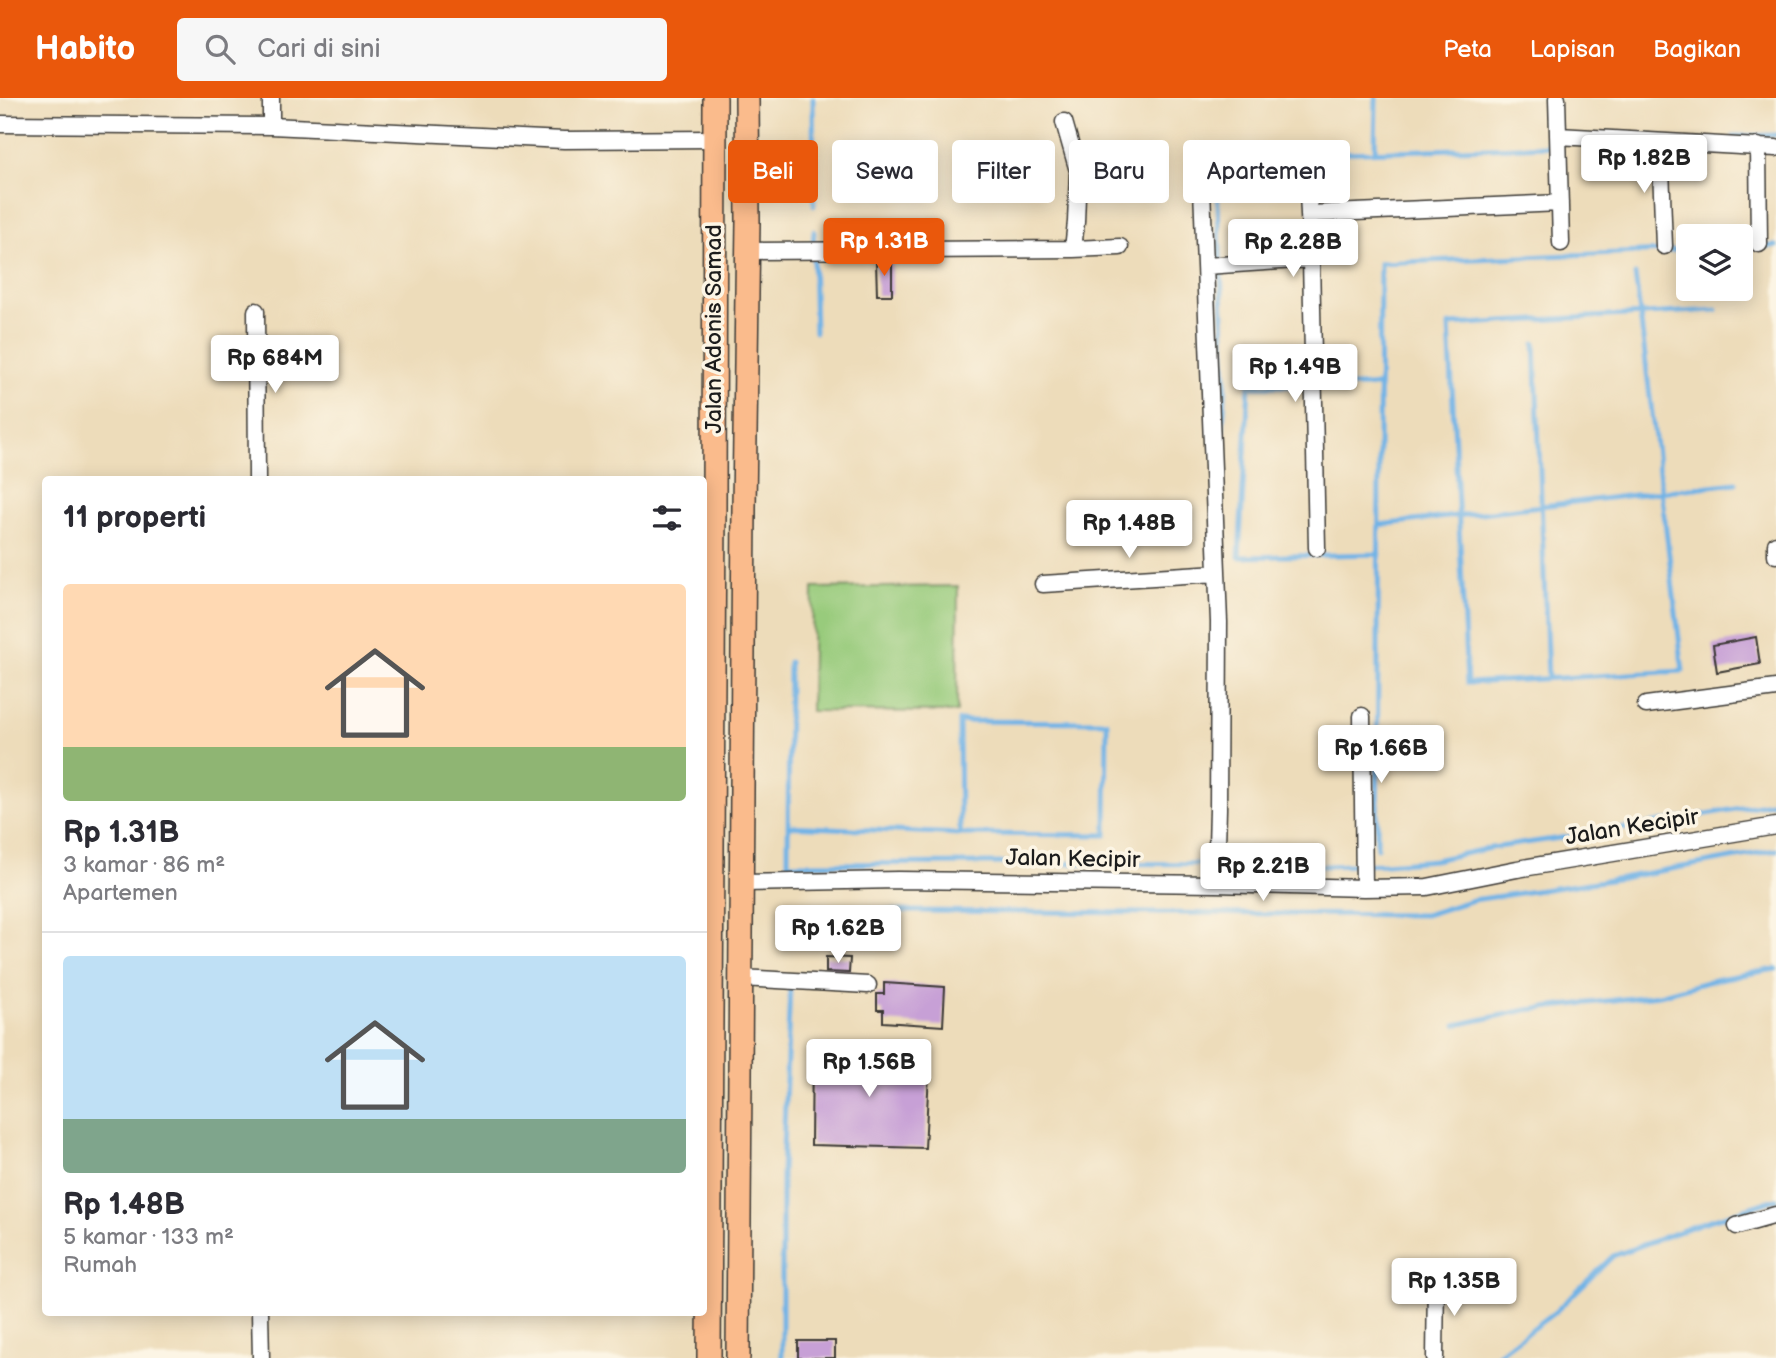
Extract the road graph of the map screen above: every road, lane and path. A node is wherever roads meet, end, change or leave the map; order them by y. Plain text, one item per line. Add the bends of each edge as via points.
1 (271, 98) edge
2 (715, 98) edge
3 (747, 98) edge
4 (1557, 98) edge
5 (1064, 122) dead end
6 (0, 124) edge
7 (271, 126) junction
8 (1558, 136) junction
9 (714, 139) junction
10 (1660, 142) junction
11 (1758, 146) junction
12 (1776, 148) edge
13 (1205, 203) edge
14 (1308, 203) edge
15 (1560, 203) junction
16 (1309, 214) junction
17 (1561, 243) dead end
18 (1759, 243) dead end
19 (1664, 246) dead end
20 (1120, 247) dead end
21 (1073, 249) junction
22 (748, 251) junction
23 (1311, 260) junction
24 (1218, 264) junction
25 (256, 311) dead end
26 (257, 476) edge
27 (714, 507) junction
28 (744, 507) junction
29 (1776, 544) edge
30 (1317, 548) dead end
31 (1776, 555) edge
32 (1217, 573) junction
33 (1043, 584) dead end
34 (1776, 688) edge
35 (1646, 705) dead end
36 (1362, 716) dead end
37 (1776, 826) edge
38 (1216, 877) junction
39 (742, 883) junction
40 (1364, 888) junction
41 (742, 978) junction
42 (869, 985) dead end
43 (707, 1201) edge
44 (1776, 1215) edge
45 (1737, 1226) dead end
46 (1436, 1278) dead end
47 (260, 1316) edge
48 (707, 1316) edge
49 (261, 1358) edge
50 (709, 1358) edge
51 (738, 1358) edge
52 (1435, 1358) edge

1 - 7 street
2 - 9 highway, Jalan Adonis Samad
3 - 22 highway
4 - 8 street
5 - 21 street via 1078,171
6 - 7 street
7 - 9 street via 565,140
8 - 10 street
8 - 15 street
9 - 27 highway, Jalan Adonis Samad
10 - 11 street
10 - 19 street
11 - 12 street
11 - 18 street
13 - 24 street
14 - 16 street
15 - 16 street
15 - 17 street
16 - 23 street
20 - 21 street
21 - 22 street
22 - 28 highway
23 - 24 street
23 - 30 street
24 - 32 street
25 - 26 street
27 - 28 highway
27 - 43 highway, Jalan Adonis Samad
28 - 39 highway
29 - 31 street
32 - 33 street
32 - 38 street
34 - 35 street
36 - 40 street
37 - 40 street, Jalan Kecipir via 1427,887
38 - 39 street, Jalan Kecipir
38 - 40 street, Jalan Kecipir
39 - 41 highway
41 - 42 street
41 - 51 highway
44 - 45 street
46 - 52 street
47 - 49 street
48 - 50 highway, Jalan Adonis Samad

